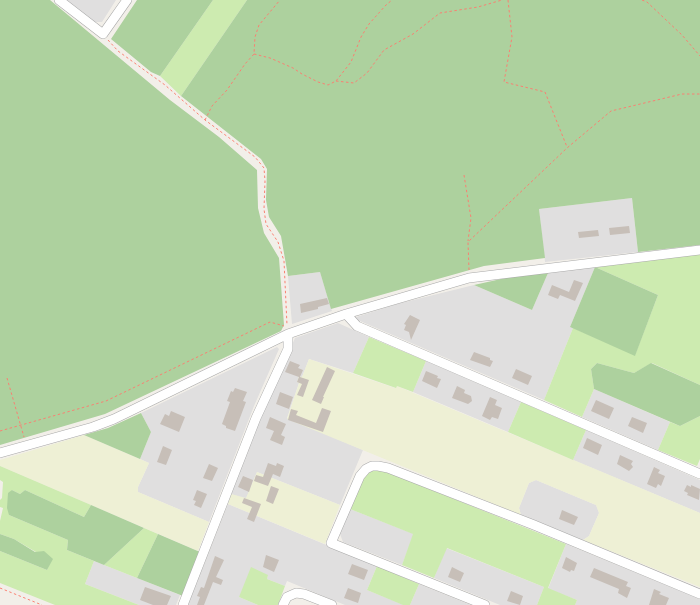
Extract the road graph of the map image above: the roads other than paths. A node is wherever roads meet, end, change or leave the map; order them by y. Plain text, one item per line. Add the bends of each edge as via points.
1 (59, 0) edge
2 (127, 0) edge
3 (700, 250) edge
4 (346, 314) junction
5 (286, 330) junction
6 (0, 454) edge
7 (700, 474) edge
8 (700, 594) edge
9 (183, 605) edge
10 (283, 605) edge
11 (332, 605) edge
12 (485, 605) edge

1 - 2 street via 103,34
3 - 4 street via 470,278
4 - 5 street
4 - 7 street via 357,326
5 - 6 street via 114,419
5 - 9 street via 288,349 256,418
8 - 12 street via 388,468 372,466 366,469 330,543
10 - 11 street via 292,594 300,593

